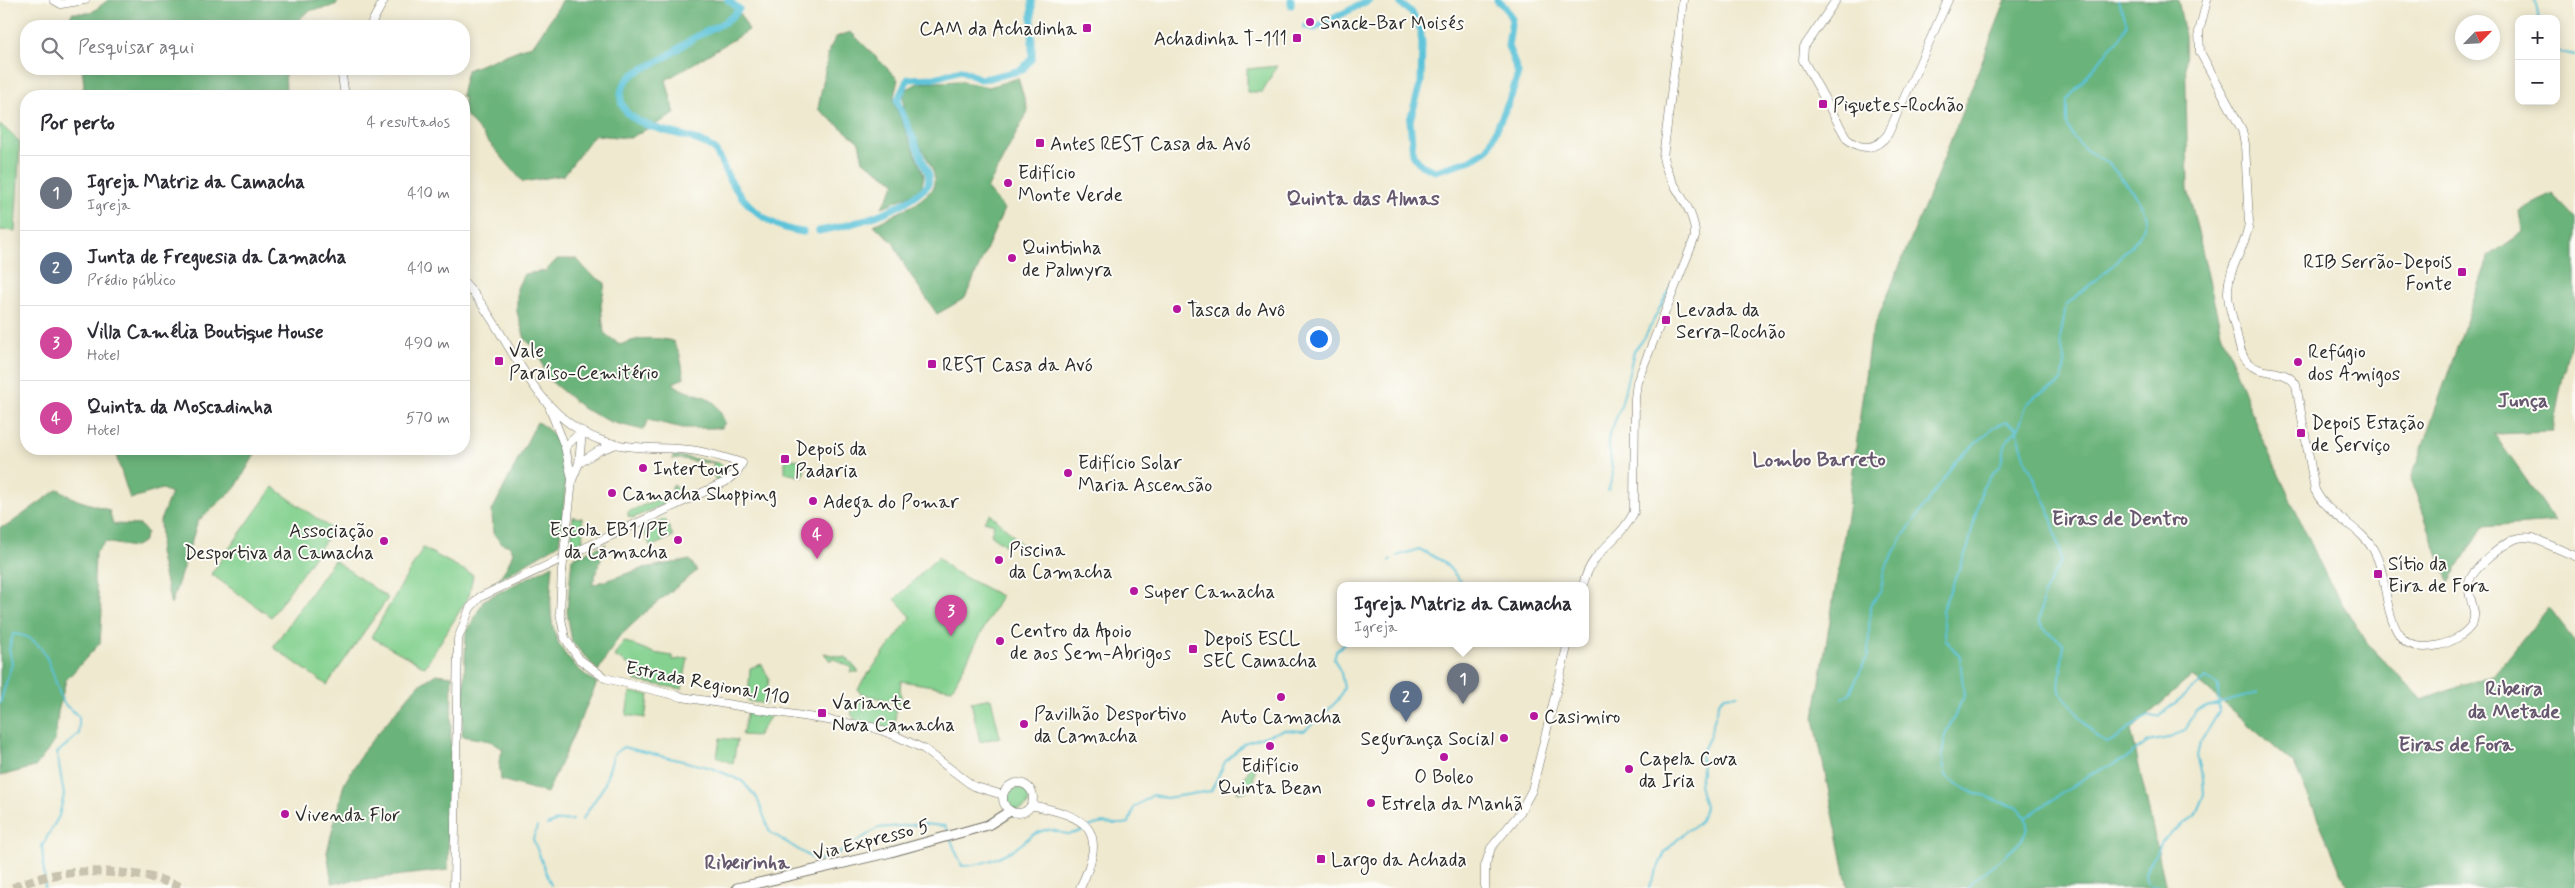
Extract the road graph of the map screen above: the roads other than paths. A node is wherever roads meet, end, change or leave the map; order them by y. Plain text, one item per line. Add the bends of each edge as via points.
1 (54, 0) edge
2 (85, 0) edge
3 (384, 0) edge
4 (1683, 0) edge
5 (1836, 0) edge
6 (1948, 0) edge
7 (2207, 0) edge
8 (68, 2) edge
9 (373, 20) edge
10 (343, 75) edge
11 (344, 90) edge
12 (470, 290) edge
13 (550, 407) junction
14 (582, 431) junction
15 (617, 444) junction
16 (566, 450) junction
17 (579, 463) junction
18 (572, 480) junction
19 (2575, 556) edge
20 (1583, 582) edge
21 (1567, 647) edge
22 (1003, 794) junction
23 (1031, 805) junction
24 (1010, 811) junction
25 (454, 888) edge
26 (736, 888) edge
27 (1080, 888) edge
28 (1485, 888) edge

1 - 8 main road via 60,4
2 - 8 main road
3 - 9 main road
4 - 20 main road via 1663,157 1670,179 1692,214 1695,237 1637,382 1634,512 1629,522 1593,559
5 - 6 main road via 1804,47 1803,60 1847,138 1856,146 1868,148 1888,134
7 - 19 main road via 2199,32 2200,52 2242,130 2245,144 2249,224 2228,289 2239,344 2250,365 2282,373 2296,385 2315,490 2322,502 2372,546 2399,634 2407,643 2426,649 2465,632 2474,615 2468,590 2470,579 2482,564 2515,539 2533,538
10 - 11 main road
12 - 13 main road via 527,378
13 - 14 main road
13 - 16 main road, Estrada Regional 110
14 - 15 main road
14 - 16 main road
14 - 17 main road, Estrada Regional 110
15 - 17 main road
15 - 25 main road via 689,450 742,463 725,482 480,597 470,608 458,639
16 - 17 main road
16 - 18 main road, Estrada Regional 110
17 - 18 main road, Estrada Regional 110
18 - 22 main road, Estrada Regional 110, bridge via 560,612 566,638 579,659 605,678 682,697 872,727 924,749 973,786
21 - 28 main road via 1532,790 1519,814 1491,848 1485,866
22 - 23 main road via 1012,784 1025,785 1031,792
22 - 24 main road via 1004,803
23 - 24 main road via 1022,812
23 - 27 main road via 1065,812 1076,817 1089,831 1094,848
24 - 26 main road, Via Expresso 5 via 988,825 891,852

